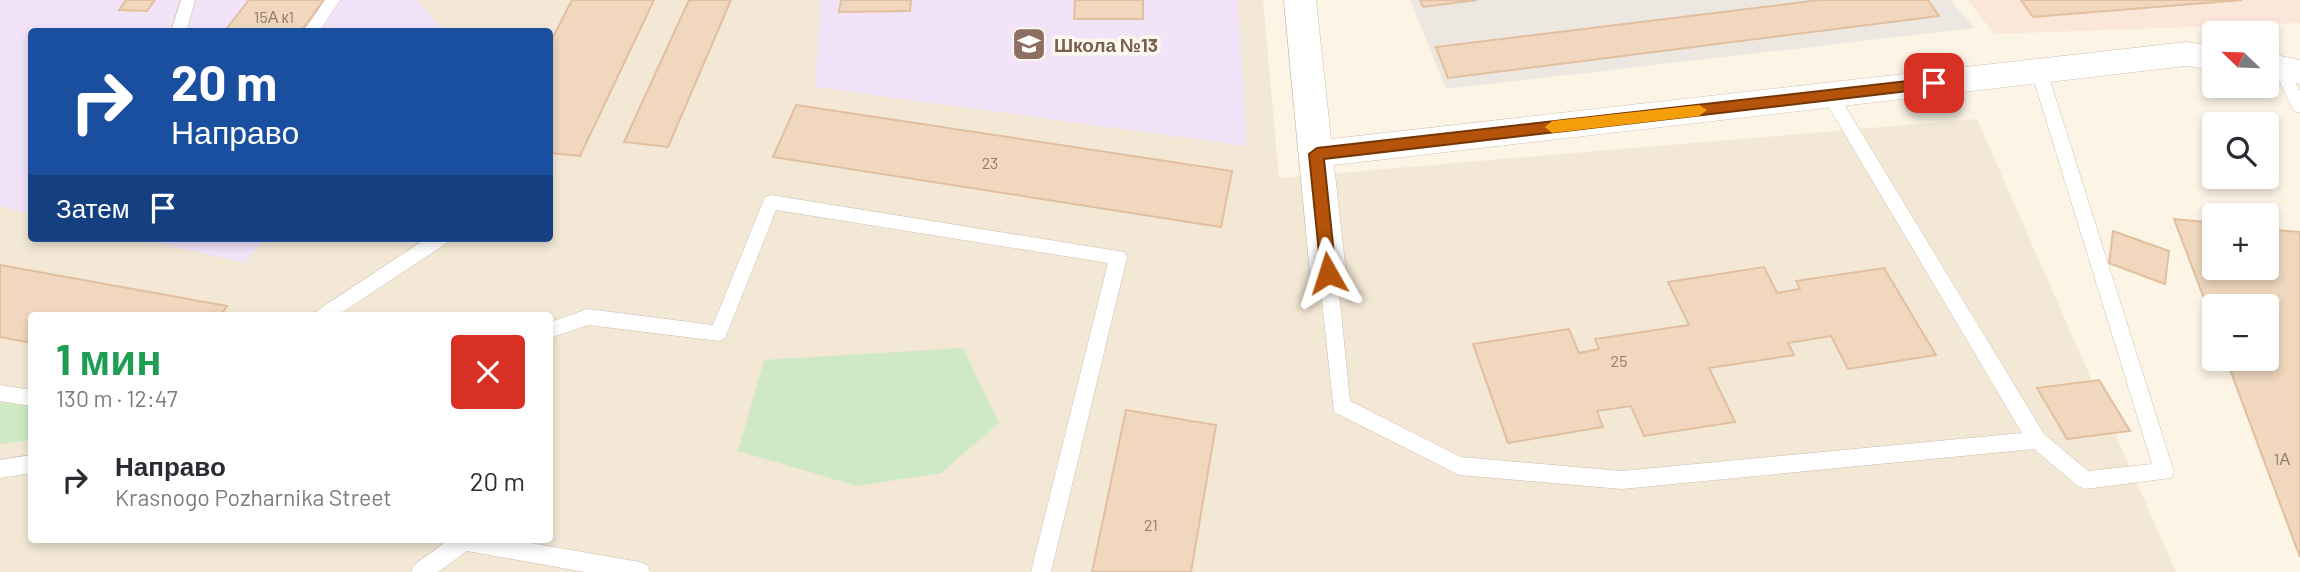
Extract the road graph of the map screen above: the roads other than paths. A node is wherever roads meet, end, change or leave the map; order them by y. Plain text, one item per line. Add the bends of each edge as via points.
1 (188, 0) edge
2 (333, 0) edge
3 (1300, 0) edge
4 (179, 28) edge
5 (313, 28) edge
6 (2202, 56) edge
7 (2282, 68) edge
8 (2039, 71) junction
9 (1830, 95) junction
10 (2300, 107) edge
11 (1317, 154) junction
12 (434, 242) edge
13 (1328, 273) joint
14 (329, 312) edge
15 (553, 329) edge
16 (0, 393) edge
17 (28, 397) edge
18 (2037, 440) junction
19 (28, 465) edge
20 (0, 469) edge
21 (461, 543) edge
22 (475, 543) edge
23 (421, 572) edge
24 (640, 572) edge
25 (1041, 572) edge

1 - 4 lane
2 - 5 lane
3 - 11 street
6 - 8 street via 2186,54
7 - 10 lane
8 - 9 street
8 - 18 lane via 2164,472 2085,480
9 - 11 street
9 - 18 lane
11 - 13 street
12 - 14 lane
13 - 18 lane via 1341,407 1460,466 1622,480
15 - 25 lane via 588,317 719,333 771,202 1118,257
16 - 17 lane
19 - 20 lane
21 - 23 lane
22 - 24 lane

